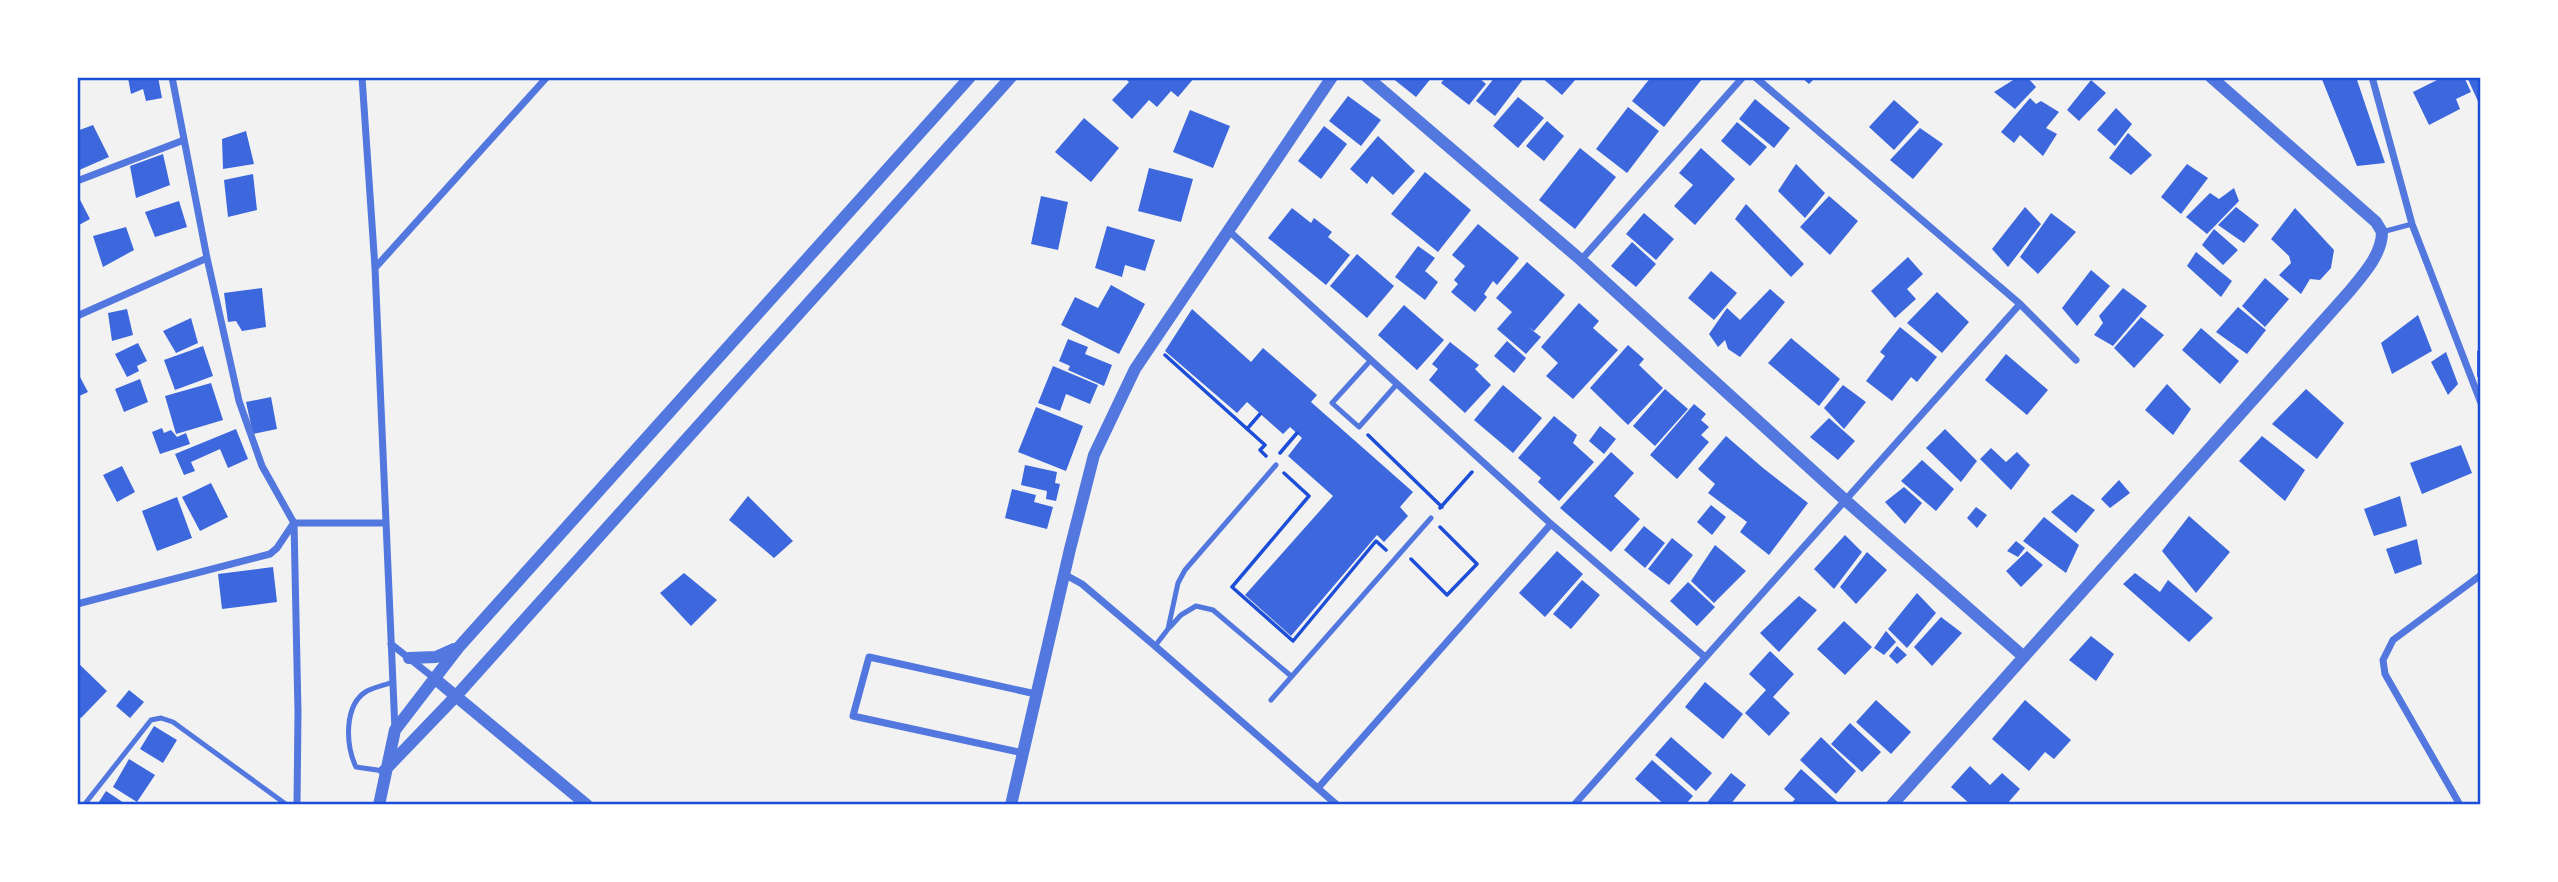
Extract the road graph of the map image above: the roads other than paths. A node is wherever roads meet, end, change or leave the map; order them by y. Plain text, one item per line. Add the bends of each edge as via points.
1 (172, 77) edge
2 (362, 77) edge
3 (547, 77) edge
4 (970, 77) edge
5 (1011, 77) edge
6 (1332, 77) edge
7 (1367, 77) edge
8 (1743, 77) edge
9 (1755, 77) edge
10 (2211, 77) edge
11 (2372, 77) edge
12 (184, 139) junction
13 (77, 181) edge
14 (2412, 224) junction
15 (1228, 230) junction
16 (2382, 232) junction
17 (207, 258) junction
18 (1581, 260) junction
19 (375, 268) junction
20 (2020, 304) junction
21 (77, 316) edge
22 (1371, 360) junction
23 (2076, 360) dead end
24 (1398, 384) junction
25 (2481, 403) edge
26 (1274, 463) road end
27 (1845, 500) junction
28 (1431, 518) road end
29 (293, 523) junction
30 (384, 523) junction
31 (1551, 524) junction
32 (1064, 574) junction
33 (2481, 575) edge
34 (77, 604) edge
35 (1168, 629) junction
36 (391, 644) junction
37 (1155, 646) junction
38 (458, 648) junction
39 (1705, 657) junction
40 (2024, 657) junction
41 (409, 658) junction
42 (1291, 676) junction
43 (434, 678) junction
44 (393, 682) junction
45 (1036, 694) junction
46 (457, 695) junction
47 (1271, 700) dead end
48 (395, 730) junction
49 (1023, 753) junction
50 (384, 771) junction
51 (1318, 788) junction
52 (85, 805) edge
53 (287, 805) edge
54 (297, 805) edge
55 (379, 805) edge
56 (587, 805) edge
57 (1011, 805) edge
58 (1337, 805) edge
59 (1574, 805) edge
60 (1892, 805) edge
61 (2460, 805) edge

1 - 12 street
2 - 19 street
3 - 19 street
4 - 38 street
5 - 46 street
6 - 15 street
7 - 18 street
8 - 18 street
9 - 20 street
10 - 16 street
11 - 14 street
12 - 13 street
12 - 17 street
14 - 16 lane
14 - 25 street
15 - 22 street
15 - 32 street via 1135,369 1113,414 1094,455
16 - 40 street via 2375,257 2348,293
17 - 21 street
17 - 29 street via 239,401 262,466
18 - 27 street
19 - 30 street
20 - 23 street
20 - 27 street
22 - 24 street
22 - 24 lane via 1332,403 1359,427
24 - 31 street
26 - 35 lane via 1185,570
27 - 39 street
27 - 40 street
28 - 42 lane
29 - 30 street
29 - 34 street via 270,554
29 - 54 street
30 - 36 street
31 - 39 street
31 - 51 street
32 - 37 street via 1083,584
32 - 45 street
33 - 61 street via 2393,640 2383,660 2385,674
35 - 37 lane
35 - 42 lane via 1196,606 1213,610
36 - 41 street
36 - 44 street
37 - 51 street
38 - 41 street via 436,657
38 - 43 street
39 - 59 street
40 - 60 street
41 - 43 street
42 - 47 lane
43 - 46 street
43 - 48 street
44 - 48 street
44 - 50 lane via 366,692 350,718 351,755 356,767
45 - 49 street
45 - 49 street via 869,657 853,716
46 - 50 street
46 - 56 street
48 - 50 street
49 - 57 street
50 - 55 street
51 - 58 street
52 - 53 lane via 151,720 161,718 173,722

